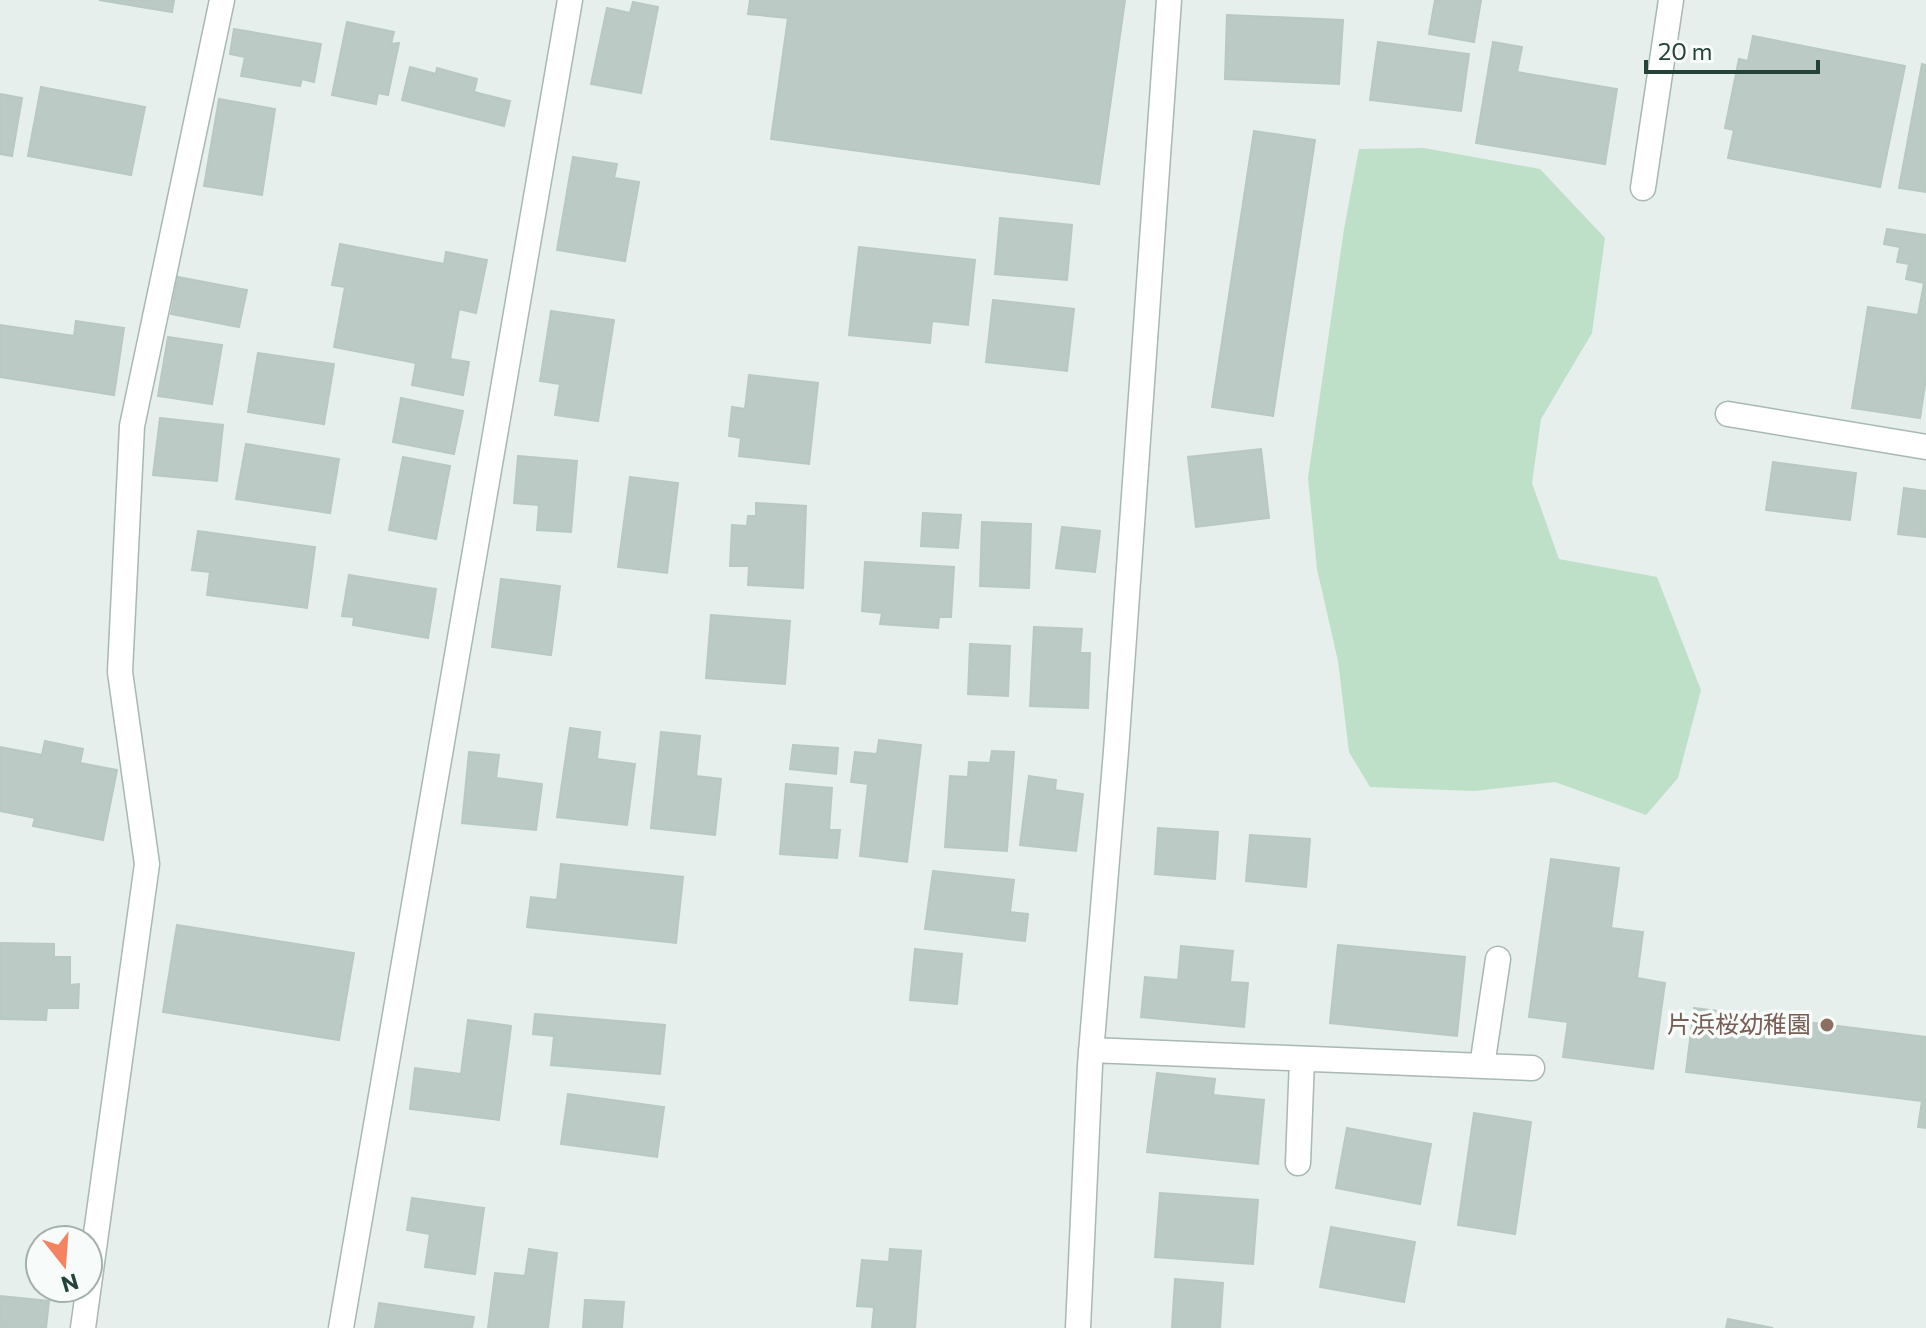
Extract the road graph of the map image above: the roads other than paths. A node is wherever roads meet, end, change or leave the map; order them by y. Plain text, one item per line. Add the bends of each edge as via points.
1 (222, 0) edge
2 (570, 0) edge
3 (1169, 0) edge
4 (1671, 0) edge
5 (1643, 188) dead end
6 (1728, 414) dead end
7 (1926, 447) edge
8 (1498, 959) dead end
9 (1091, 1050) junction
10 (1302, 1059) junction
11 (1482, 1066) junction
12 (1532, 1068) dead end
13 (1298, 1163) dead end
14 (83, 1328) edge
15 (341, 1328) edge
16 (1078, 1328) edge

1 - 14 street via 132,426 120,672 147,864
2 - 15 street
3 - 9 street
4 - 5 street
6 - 7 street
8 - 11 street
9 - 10 street
9 - 16 street
10 - 11 street
10 - 13 street
11 - 12 street

